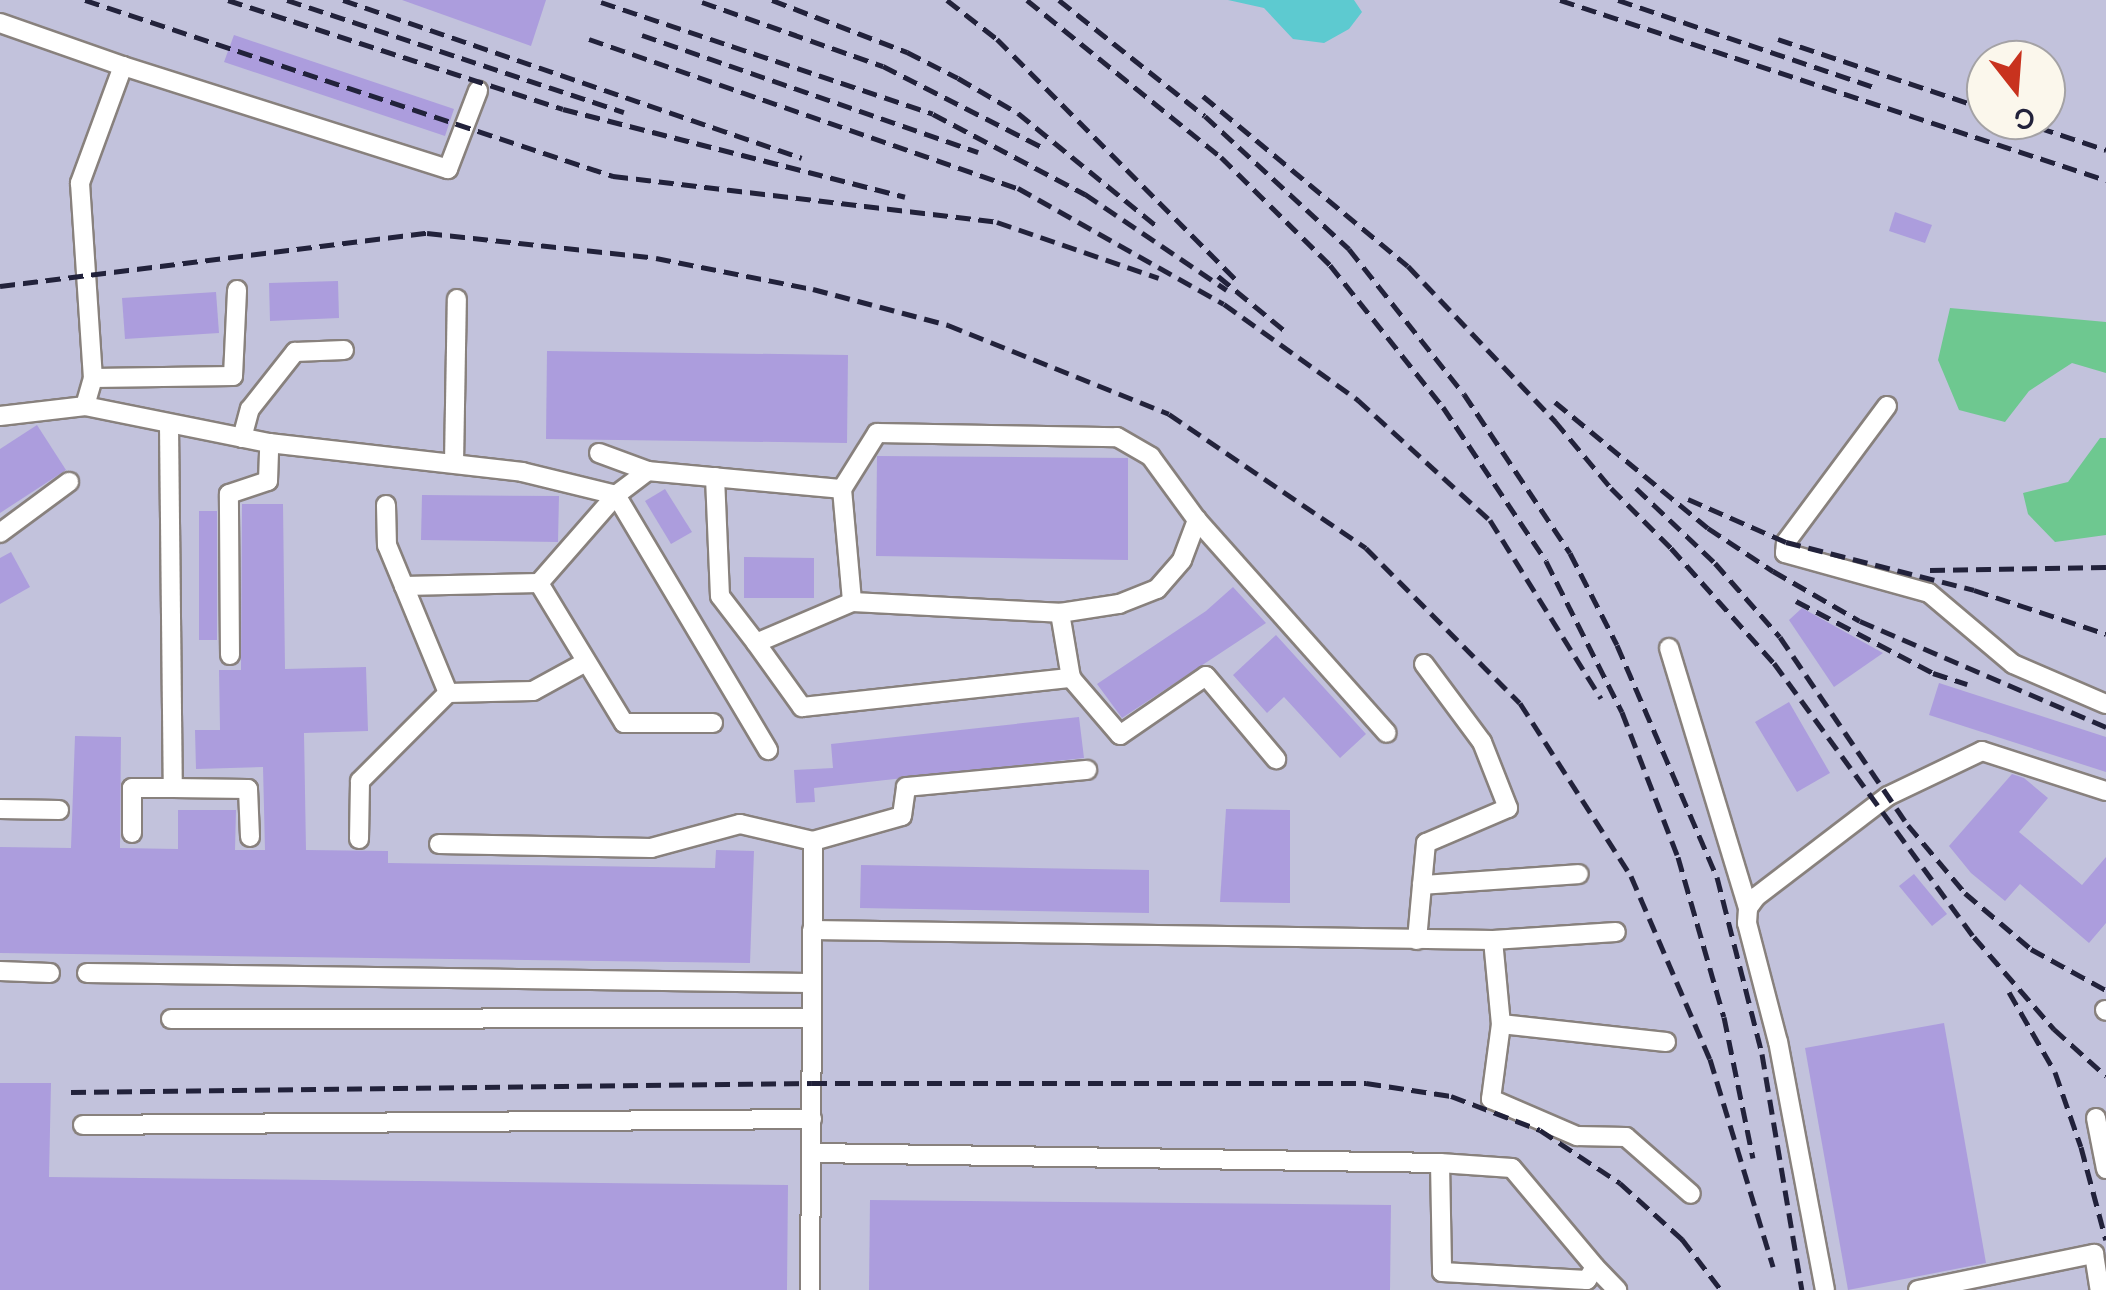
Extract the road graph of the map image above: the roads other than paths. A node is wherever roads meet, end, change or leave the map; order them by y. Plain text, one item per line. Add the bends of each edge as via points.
1 (0, 24) edge
2 (123, 66) junction
3 (478, 91) dead end
4 (236, 290) dead end
5 (456, 299) dead end
6 (344, 350) dead end
7 (93, 378) junction
8 (85, 406) junction
9 (1887, 406) dead end
10 (0, 416) edge
11 (170, 425) junction
12 (242, 438) junction
13 (269, 443) junction
14 (599, 453) dead end
15 (454, 463) junction
16 (648, 472) junction
17 (715, 478) junction
18 (69, 482) dead end
19 (842, 489) junction
20 (616, 496) junction
21 (386, 505) dead end
22 (1197, 520) junction
23 (0, 532) edge
24 (538, 583) junction
25 (404, 586) junction
26 (852, 602) junction
27 (1060, 612) junction
28 (756, 643) junction
29 (1669, 648) dead end
30 (230, 655) dead end
31 (586, 662) junction
32 (1424, 664) dead end
33 (1071, 678) junction
34 (448, 693) junction
35 (2106, 704) edge
36 (713, 723) dead end
37 (1387, 733) dead end
38 (768, 750) dead end
39 (1276, 760) dead end
40 (1087, 770) dead end
41 (173, 788) junction
42 (2106, 791) edge
43 (0, 809) edge
44 (59, 810) dead end
45 (132, 833) dead end
46 (250, 837) dead end
47 (359, 839) dead end
48 (813, 841) junction
49 (439, 844) dead end
50 (1579, 874) dead end
51 (1422, 884) junction
52 (1748, 908) junction
53 (812, 930) junction
54 (1616, 932) dead end
55 (1417, 940) junction
56 (1493, 940) junction
57 (0, 971) edge
58 (50, 972) dead end
59 (87, 973) dead end
60 (809, 982) junction
61 (810, 1018) junction
62 (171, 1020) dead end
63 (1501, 1024) junction
64 (1666, 1042) dead end
65 (2096, 1118) dead end
66 (812, 1119) junction
67 (83, 1125) dead end
68 (812, 1153) junction
69 (1440, 1163) junction
70 (2106, 1170) edge
71 (1692, 1194) dead end
72 (1590, 1279) edge
73 (1442, 1281) edge
74 (810, 1290) edge
75 (1617, 1290) edge
76 (1825, 1290) edge
77 (1918, 1290) edge
78 (2100, 1290) edge

1 - 2 street
2 - 3 street via 448,169
2 - 7 street via 80,183
4 - 7 street via 233,376
5 - 15 street
6 - 12 street via 295,352 250,409
7 - 8 street
8 - 10 street
8 - 11 street
9 - 35 street via 1786,542 1785,553 1930,592 2013,664
11 - 12 street
11 - 41 street
12 - 13 street
13 - 15 street
13 - 30 street via 268,481 228,494
14 - 16 street
15 - 20 street
16 - 17 street
16 - 20 street
17 - 19 street
17 - 28 street via 720,596
18 - 23 street
19 - 22 street via 878,433 1117,437 1151,457
19 - 26 street
20 - 24 street
20 - 38 street
21 - 25 street via 387,546
22 - 27 street via 1182,560 1156,588 1118,604
22 - 37 street
24 - 25 street
24 - 31 street
25 - 34 street
26 - 27 street
26 - 28 street
27 - 33 street
28 - 33 street via 802,707
29 - 52 street
31 - 34 street via 533,690
31 - 36 street via 624,723
32 - 51 street via 1482,742 1508,808 1426,844
33 - 39 street via 1120,735 1206,676
34 - 47 street via 360,781
40 - 48 street via 906,788 902,816
41 - 45 street via 132,788
41 - 46 street via 248,789
42 - 52 street via 1982,751 1888,796
43 - 44 street
48 - 49 street via 740,824 651,848
48 - 53 street
50 - 51 street
51 - 55 street
52 - 76 street
53 - 55 street
53 - 60 street
54 - 56 street
55 - 56 street
56 - 63 street
57 - 58 street
59 - 60 street
60 - 61 street
61 - 62 street
61 - 66 street
63 - 64 street
63 - 71 street via 1490,1099 1577,1136 1626,1137
65 - 70 street
66 - 67 street
66 - 68 street
68 - 69 street
68 - 74 street
69 - 72 street via 1512,1168
69 - 73 street
72 - 73 street
72 - 75 street
77 - 78 street via 2094,1254

